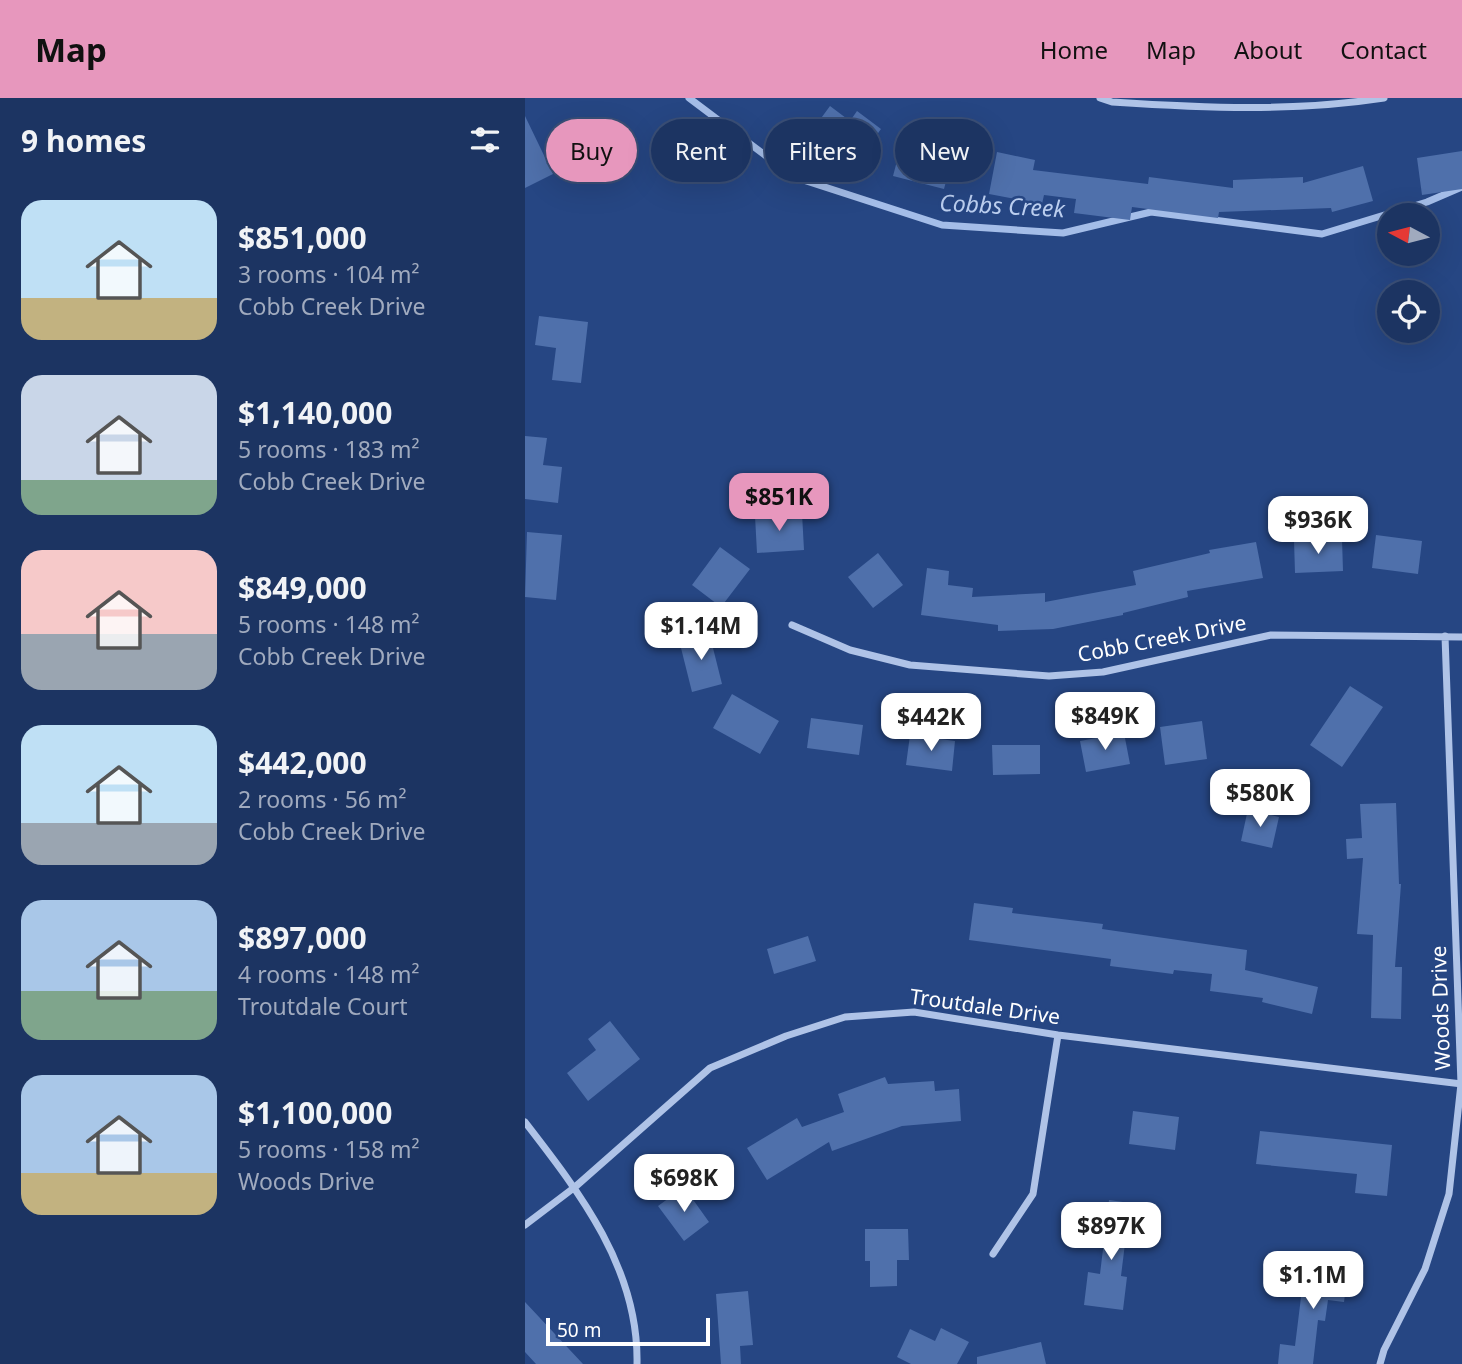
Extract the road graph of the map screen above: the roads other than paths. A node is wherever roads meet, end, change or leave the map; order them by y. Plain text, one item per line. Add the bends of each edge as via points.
1 (1100, 98) edge
2 (1324, 98) edge
3 (1384, 98) edge
4 (1325, 107) junction
5 (792, 625) dead end
6 (1445, 636) junction
7 (1462, 637) edge
8 (1059, 1035) junction
9 (1462, 1084) edge
10 (525, 1122) edge
11 (575, 1188) junction
12 (525, 1225) edge
13 (993, 1254) dead end
14 (637, 1364) edge
15 (1380, 1364) edge

1 - 4 street via 1206,109
2 - 4 street
3 - 4 street
5 - 6 street, Cobb Creek Drive via 850,650 910,665 1049,677 1103,672 1271,635
6 - 7 street, Cobb Creek Drive
6 - 9 street, Woods Drive
8 - 9 street, Troutdale Drive
8 - 11 street, Troutdale Drive via 914,1012 845,1017 709,1068
8 - 13 street via 1033,1194
9 - 15 street, Woods Drive via 1449,1194 1425,1269
10 - 11 street
11 - 12 street, Troutdale Drive
11 - 14 street via 619,1267

